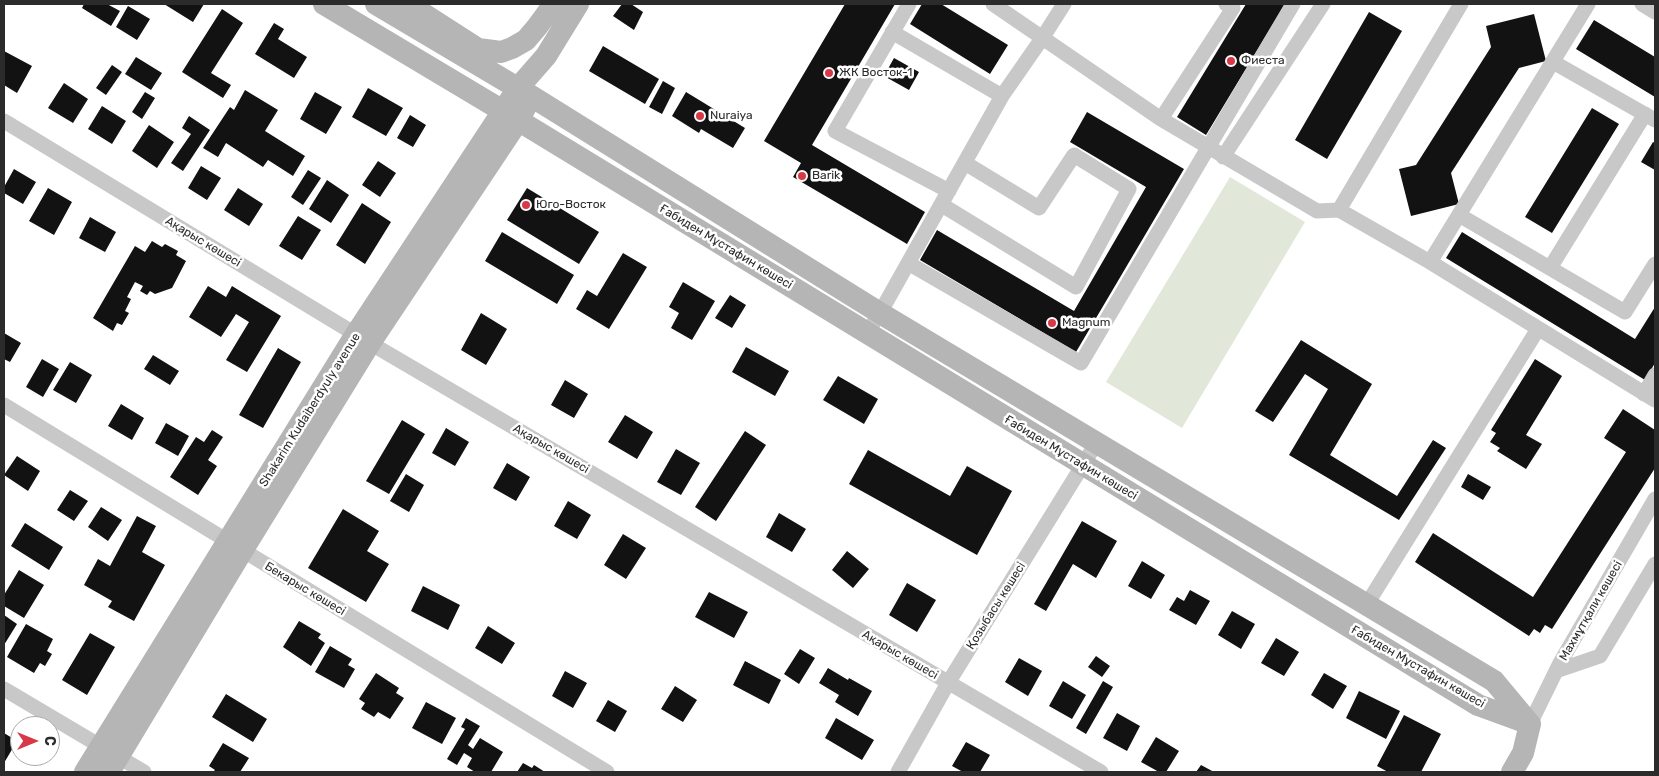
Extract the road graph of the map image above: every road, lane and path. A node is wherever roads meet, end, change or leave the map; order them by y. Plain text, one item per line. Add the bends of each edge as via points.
1 (324, 4) edge
2 (376, 4) edge
3 (408, 4) edge
4 (554, 4) edge
5 (578, 4) edge
6 (908, 4) edge
7 (993, 4) edge
8 (1064, 4) edge
9 (1226, 4) edge
10 (1293, 4) edge
11 (1323, 4) edge
12 (1462, 4) edge
13 (1588, 4) edge
14 (1642, 4) edge
15 (1655, 12) edge
16 (892, 32) junction
17 (1043, 37) junction
18 (1553, 62) junction
19 (525, 92) junction
20 (1002, 96) junction
21 (510, 116) junction
22 (1650, 117) edge
23 (1161, 119) junction
24 (4, 121) edge
25 (1208, 146) junction
26 (1223, 157) junction
27 (965, 163) junction
28 (949, 191) junction
29 (942, 205) junction
30 (1339, 210) junction
31 (1459, 215) junction
32 (1430, 262) junction
33 (908, 263) junction
34 (1655, 264) edge
35 (1550, 268) junction
36 (880, 313) junction
37 (1538, 328) junction
38 (867, 333) junction
39 (363, 339) junction
40 (1655, 375) edge
41 (1649, 397) edge
42 (4, 405) edge
43 (1096, 442) junction
44 (1082, 464) junction
45 (1655, 499) edge
46 (235, 547) junction
47 (1655, 564) edge
48 (1367, 604) junction
49 (1556, 671) junction
50 (948, 683) junction
51 (4, 689) edge
52 (1530, 724) junction
53 (109, 759) edge
54 (85, 772) edge
55 (144, 772) edge
56 (607, 772) edge
57 (898, 772) edge
58 (1101, 772) edge
59 (1512, 772) edge

1 - 21 street, Ғабиден Мұстафин көшесі
2 - 19 street, Ғабиден Мұстафин көшесі
3 - 4 street via 478,49 501,52 526,40
5 - 19 street, Shakarim Kudaiberdyuly avenue
6 - 16 street
7 - 17 street
8 - 17 street
9 - 23 street via 1233,8
10 - 25 street
11 - 26 street
12 - 30 street
13 - 18 street
14 - 15 street
16 - 20 street
16 - 28 street via 835,131
17 - 20 street
17 - 23 street
18 - 22 street
18 - 31 street
19 - 21 street, Shakarim Kudaiberdyuly avenue
19 - 36 street, Ғабиден Мұстафин көшесі
20 - 27 street
21 - 38 street, Ғабиден Мұстафин көшесі
21 - 39 street, Shakarim Kudaiberdyuly avenue
22 - 35 street
23 - 25 street
24 - 39 street, Ақарыс көшесі
25 - 26 street
25 - 33 street via 1081,363
26 - 30 street via 1316,212
27 - 28 street
27 - 29 street via 1039,208 1074,155 1129,189 1076,287
28 - 29 street
29 - 33 street
30 - 32 street
31 - 32 street
31 - 35 street
32 - 37 street
33 - 36 street
34 - 35 street via 1625,312
36 - 38 street
36 - 43 street, Ғабиден Мұстафин көшесі
37 - 41 street
37 - 48 street
38 - 44 street, Ғабиден Мұстафин көшесі
39 - 46 street, Shakarim Kudaiberdyuly avenue
39 - 50 street, Ақарыс көшесі
40 - 41 street
42 - 46 street, Бекарыс көшесі
43 - 44 street, Қозыбасы көшесі
43 - 48 street, Ғабиден Мұстафин көшесі
44 - 50 street, Қозыбасы көшесі
44 - 52 street, Ғабиден Мұстафин көшесі via 1478,705
45 - 49 street, Махмұтқали көшесі
46 - 53 street, Shakarim Kudaiberdyuly avenue
46 - 56 street, Бекарыс көшесі
47 - 49 street via 1600,656
48 - 52 street, Ғабиден Мұстафин көшесі via 1494,681
49 - 52 street, Махмұтқали көшесі
50 - 57 street, Қозыбасы көшесі
50 - 58 street, Ақарыс көшесі
51 - 53 street
52 - 59 street via 1523,753
53 - 54 street, Shakarim Kudaiberdyuly avenue
53 - 55 street

